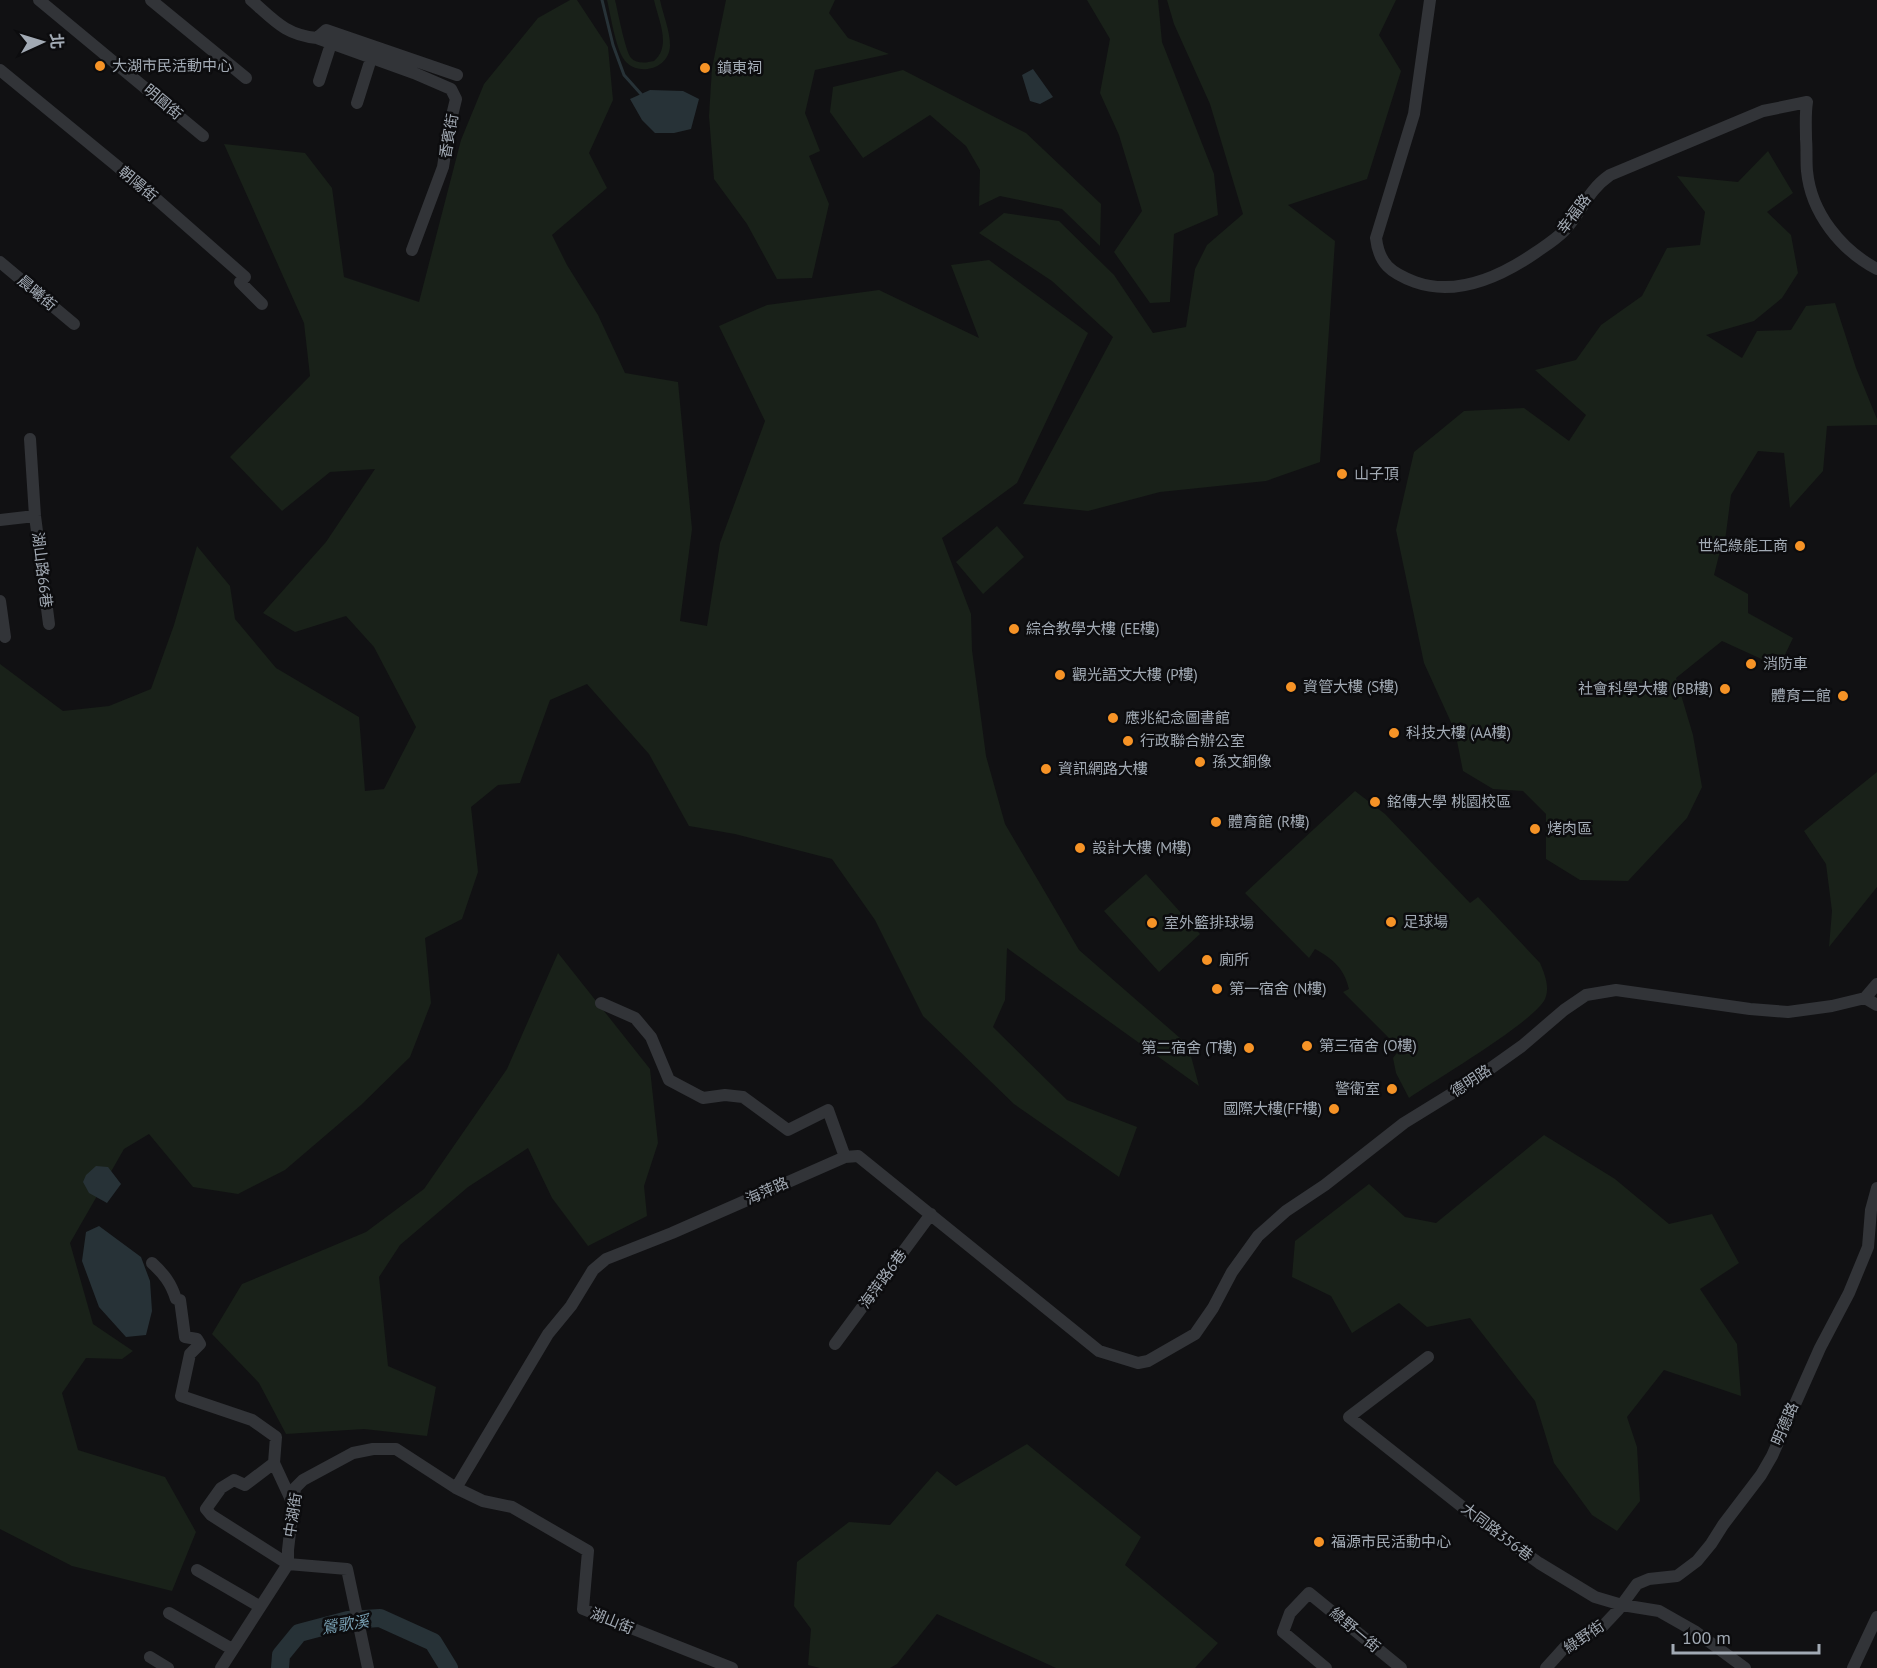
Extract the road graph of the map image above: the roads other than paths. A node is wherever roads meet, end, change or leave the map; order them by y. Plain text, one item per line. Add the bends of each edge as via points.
1 (39, 0) edge
2 (151, 0) edge
3 (251, 0) edge
4 (1430, 0) edge
5 (317, 38) junction
6 (328, 50) dead end
7 (369, 64) dead end
8 (0, 70) edge
9 (456, 75) dead end
10 (246, 78) dead end
11 (319, 81) dead end
12 (357, 103) dead end
13 (203, 135) dead end
14 (412, 250) dead end
15 (0, 262) edge
16 (1877, 269) edge
17 (262, 304) dead end
18 (74, 324) dead end
19 (30, 438) dead end
20 (35, 516) junction
21 (0, 520) edge
22 (0, 601) edge
23 (49, 624) dead end
24 (5, 637) dead end
25 (1877, 984) edge
26 (1865, 998) junction
27 (601, 1003) dead end
28 (1877, 1005) edge
29 (845, 1157) junction
30 (1877, 1188) edge
31 (931, 1214) junction
32 (152, 1263) dead end
33 (836, 1344) dead end
34 (1428, 1357) dead end
35 (274, 1463) junction
36 (456, 1488) junction
37 (293, 1505) junction
38 (288, 1564) junction
39 (197, 1570) dead end
40 (1622, 1605) junction
41 (260, 1606) junction
42 (169, 1613) dead end
43 (1875, 1625) edge
44 (232, 1649) junction
45 (150, 1658) dead end
46 (168, 1668) edge
47 (221, 1668) edge
48 (368, 1668) edge
49 (732, 1668) edge
50 (1326, 1668) edge
51 (1401, 1668) edge
52 (1546, 1668) edge
53 (1745, 1668) edge
54 (1853, 1668) edge

1 - 13 street, 明圓街
2 - 10 street
3 - 5 street, 香賓街 via 290,33
4 - 16 street, 幸福路 via 1414,114 1376,238 1378,255 1395,275 1430,288 1464,285 1509,271 1552,242 1575,219 1598,183 1610,175 1763,111 1807,102 1807,172 1811,192 1840,241
5 - 9 street, 香賓街 via 326,30
5 - 14 street, 香賓街 via 451,88 456,99 443,167
6 - 11 street
7 - 12 street
8 - 17 street, 朝陽街 via 207,242 245,277 240,282
15 - 18 street, 晨曦街
19 - 20 street, 湖山路66巷
20 - 21 street
20 - 23 street, 湖山路66巷
22 - 24 street
25 - 26 street
26 - 28 street
26 - 31 street, 德明路 via 1788,1012 1616,990 1586,995 1522,1046 1404,1123 1286,1211 1257,1236 1196,1335 1138,1363 1099,1351
27 - 29 street via 636,1018 651,1037 669,1080 703,1098 743,1097 788,1130 828,1110
29 - 31 street via 858,1156
29 - 36 street, 海萍路 via 606,1259 593,1270 548,1334
30 - 40 street, 明德路 via 1868,1247 1761,1475 1697,1561 1677,1576 1637,1584
31 - 33 street, 海萍路6巷
32 - 35 street via 180,1300 185,1337 197,1339 200,1344 190,1354 181,1396 252,1420 276,1437
34 - 40 street, 大同路356巷 via 1349,1417 1539,1563 1595,1597
35 - 37 street
35 - 38 street via 245,1485 234,1480 221,1488 206,1509
36 - 37 street, 中湖街 via 396,1449 373,1449 353,1453 303,1480 295,1488
36 - 49 street, 湖山街 via 483,1501 512,1507 588,1551 583,1609
37 - 38 street, 中湖街
38 - 41 street, 中湖街
38 - 48 street via 347,1569
39 - 41 street
40 - 52 street, 綠野街 via 1603,1626 1565,1647
40 - 53 street, 大同路356巷 via 1659,1611
41 - 44 street, 中湖街
42 - 44 street
43 - 54 street
44 - 47 street, 中湖街
45 - 46 street
50 - 51 street, 綠野一街 via 1283,1632 1290,1613 1309,1593

